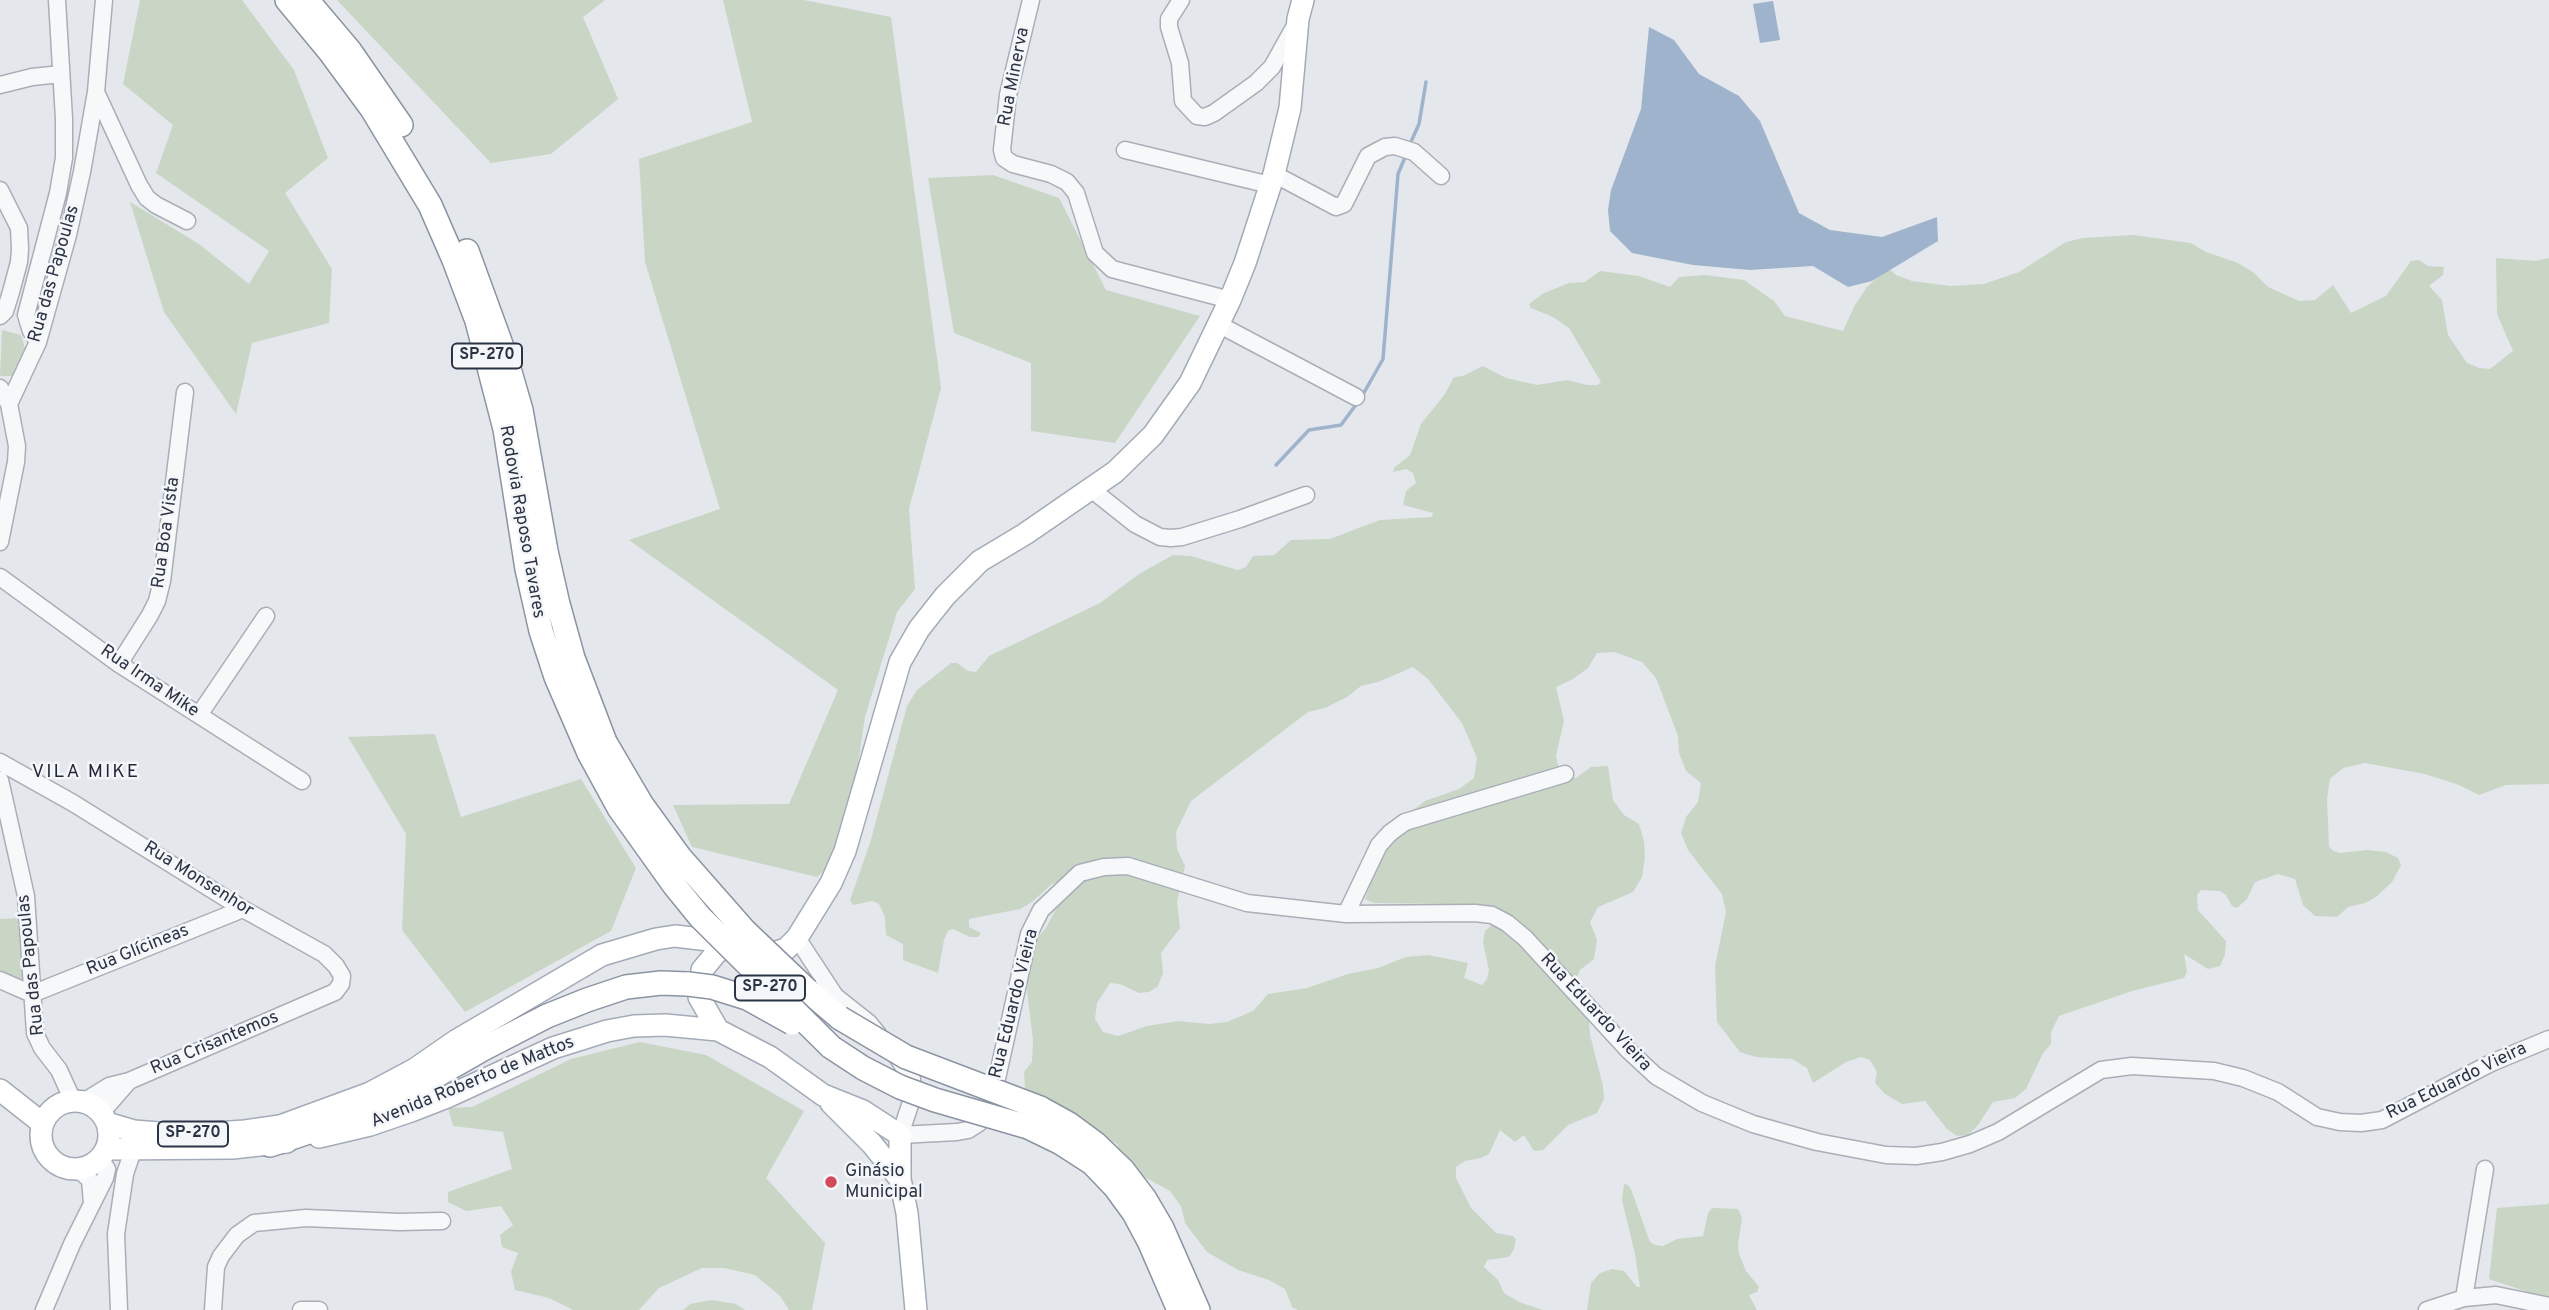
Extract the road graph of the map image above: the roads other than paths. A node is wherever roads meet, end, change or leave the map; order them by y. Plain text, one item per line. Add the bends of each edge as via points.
1 (57, 0) edge
2 (104, 0) edge
3 (287, 0) edge
4 (307, 0) edge
5 (1031, 0) edge
6 (1181, 0) edge
7 (1301, 9) edge
8 (61, 74) junction
9 (0, 85) edge
10 (96, 92) junction
11 (1125, 150) dead end
12 (1441, 176) dead end
13 (1272, 180) junction
14 (0, 190) edge
15 (187, 220) dead end
16 (17, 223) junction
17 (49, 224) junction
18 (1230, 300) junction
19 (0, 316) edge
20 (1218, 324) junction
21 (38, 342) junction
22 (0, 388) edge
23 (185, 392) dead end
24 (1356, 397) dead end
25 (9, 404) junction
26 (1091, 489) junction
27 (1306, 495) dead end
28 (0, 542) edge
29 (0, 577) edge
30 (266, 616) dead end
31 (119, 664) junction
32 (199, 715) junction
33 (597, 748) junction
34 (0, 762) edge
35 (1565, 774) dead end
36 (0, 780) edge
37 (302, 781) dead end
38 (243, 909) junction
39 (1346, 914) junction
40 (675, 936) junction
41 (797, 938) junction
42 (734, 943) junction
43 (0, 981) edge
44 (696, 984) junction
45 (32, 994) junction
46 (301, 1008) joint
47 (665, 1025) junction
48 (718, 1030) junction
49 (2549, 1039) edge
50 (831, 1047) junction
51 (128, 1081) junction
52 (0, 1090) edge
53 (823, 1095) junction
54 (78, 1101) junction
55 (104, 1118) junction
56 (1034, 1118) junction
57 (42, 1123) junction
58 (900, 1135) junction
59 (270, 1145) junction
60 (133, 1150) junction
61 (104, 1154) junction
62 (2485, 1169) dead end
63 (79, 1170) junction
64 (900, 1179) junction
65 (93, 1203) junction
66 (442, 1221) dead end
67 (2464, 1298) junction
68 (2549, 1306) edge
69 (44, 1310) edge
70 (119, 1310) edge
71 (213, 1310) edge
72 (301, 1310) edge
73 (319, 1310) edge
74 (916, 1310) edge
75 (1179, 1310) edge
76 (1198, 1310) edge
77 (2427, 1310) edge

1 - 8 street
2 - 10 street, Rua das Papoulas
3 - 33 highway, Rodovia Raposo Tavares / SP-270 via 372,109 430,205 454,260 495,384 541,631 556,677
4 - 33 highway, Rodovia Raposo Tavares / SP-270 via 385,100 466,247 521,410 546,551
5 - 18 street, Rua Minerva via 1008,95 1004,158 1067,182 1076,193 1095,253 1112,269
6 - 7 street via 1169,27 1180,63 1184,101 1197,116 1205,117 1272,67
7 - 13 main road via 1290,108
8 - 9 street
8 - 17 street via 64,158
10 - 15 street via 147,198
10 - 21 street, Rua das Papoulas via 71,223
11 - 13 street
12 - 13 street via 1414,152 1395,145 1368,156 1340,206
13 - 18 main road
14 - 16 street
16 - 17 street
16 - 19 street via 19,262
17 - 21 street via 26,315
18 - 20 main road
20 - 24 street
20 - 26 main road via 1189,383 1153,435
21 - 25 street, Rua das Papoulas
22 - 25 street
23 - 31 street, Rua Boa Vista via 162,581 150,615
25 - 28 street via 16,462
26 - 27 street via 1135,524 1171,538
26 - 41 main road via 980,561 919,629 900,662 845,851
29 - 31 street, Rua Irma Mike
30 - 32 street
31 - 32 street, Rua Irma Mike
32 - 37 street, Rua Irma Mike
33 - 50 highway, Rodovia Raposo Tavares / SP-270, bridge via 619,808 674,885 700,917
33 - 56 highway, Rodovia Raposo Tavares / SP-270, bridge via 678,856 745,931 840,1018 906,1057
34 - 38 street, Rua Monsenhor
35 - 39 street via 1405,822 1380,845
36 - 45 street, Rua das Papoulas via 26,896
38 - 45 street, Rua Glícineas
38 - 46 street, Rua Monsenhor via 324,954 337,966 342,976 335,992
39 - 49 street, Rua Eduardo Vieira via 1492,915 1525,938 1656,1076 1702,1103 1754,1124 1886,1155 1916,1156 1970,1144 2101,1070 2132,1066 2214,1071 2278,1092 2317,1116 2340,1122 2382,1120 2491,1063
39 - 58 street, Rua Eduardo Vieira via 1247,903 1128,866 1080,873 1041,910 1029,934 996,1083 979,1123 957,1132
40 - 42 main road, Avenida Roberto de Mattos / SP-270
40 - 44 main road via 688,948
40 - 55 main road, Avenida Roberto de Mattos / SP-270 via 602,955 370,1093 280,1126 184,1135 134,1131
41 - 42 main road, SP-270 via 786,949 770,954
41 - 58 street via 835,996 869,1023 912,1079 912,1099
42 - 44 main road via 717,952
43 - 45 street
44 - 47 main road via 686,1011
44 - 48 main road
44 - 50 highway, bridge via 771,1009
44 - 59 highway via 626,987 587,1000 483,1049 380,1108
45 - 54 street, Rua das Papoulas via 41,1048
46 - 51 street, Rua Crisantemos
47 - 48 main road, Avenida Roberto de Mattos / SP-270
47 - 59 main road, Avenida Roberto de Mattos / SP-270 via 607,1031 553,1048 447,1097 370,1125
48 - 53 main road, Avenida Roberto de Mattos / SP-270 via 770,1057
50 - 56 highway, Rodovia Raposo Tavares / SP-270, bridge via 900,1087
51 - 54 street, Rua Crisantemos
51 - 55 street, Rua Crisantemos
52 - 57 main road
53 - 58 main road, Avenida Roberto de Mattos / SP-270 via 863,1111
53 - 64 main road, SP-270
54 - 55 main road
54 - 57 main road via 60,1104
55 - 61 main road via 109,1137
56 - 75 highway, Rodovia Raposo Tavares / SP-270 via 1092,1163 1134,1213
56 - 76 highway, Rodovia Raposo Tavares / SP-270 via 1069,1125 1096,1144 1130,1180 1163,1228
57 - 63 main road via 41,1146 47,1157 67,1170
58 - 64 main road
59 - 60 main road, SP-270
60 - 61 main road, SP-270
60 - 70 street via 116,1234
61 - 63 main road
61 - 65 street via 107,1169
62 - 67 street
63 - 65 street via 90,1180
64 - 74 main road
65 - 69 street
66 - 71 street via 306,1217 254,1223 236,1235 221,1256
67 - 68 street via 2497,1295
67 - 77 street
72 - 73 street

